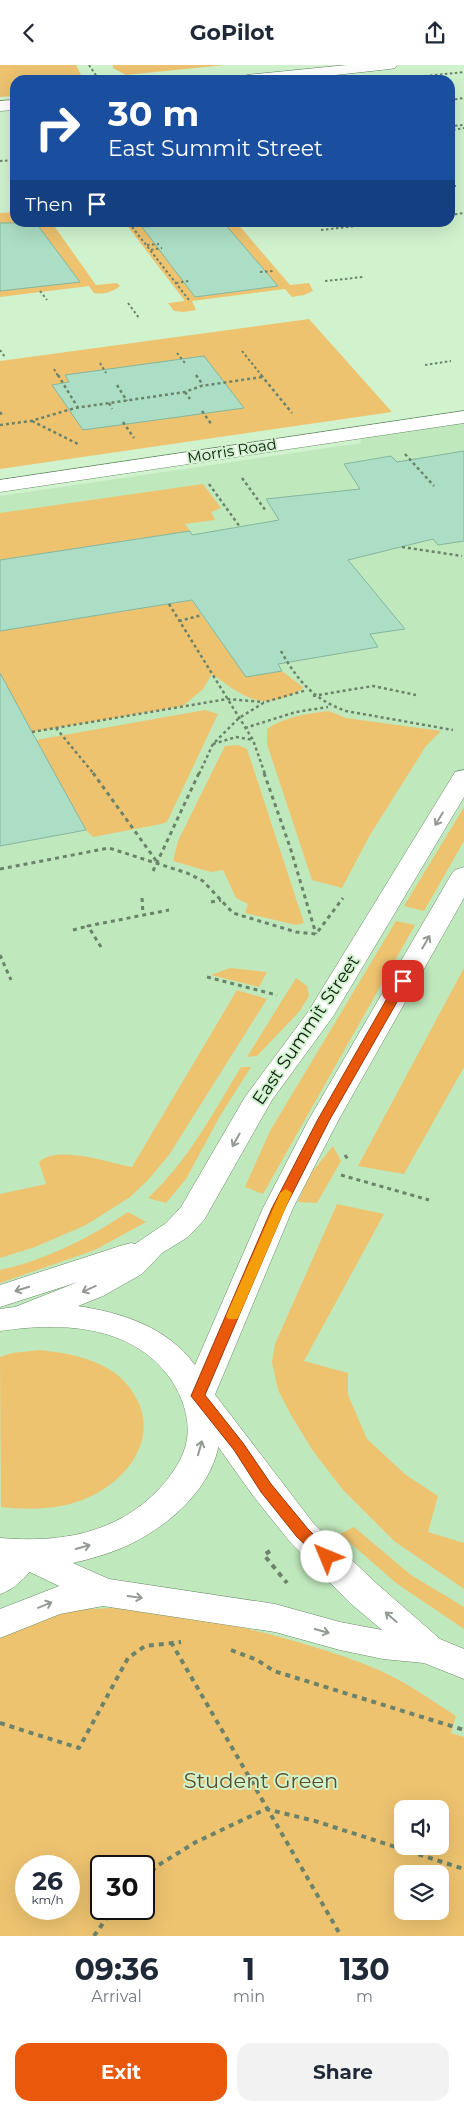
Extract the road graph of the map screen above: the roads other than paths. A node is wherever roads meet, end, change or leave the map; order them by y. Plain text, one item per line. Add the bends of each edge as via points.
1 (390, 65) edge
2 (295, 75) edge
3 (464, 417) edge
4 (0, 486) edge
5 (464, 777) edge
6 (464, 875) edge
7 (151, 1246) junction
8 (0, 1296) edge
9 (8, 1315) edge
10 (198, 1396) junction
11 (13, 1553) edge
12 (0, 1580) edge
13 (103, 1592) junction
14 (0, 1624) edge
15 (428, 1649) junction
16 (464, 1664) edge

1 - 2 main road
3 - 4 main road, Morris Road
5 -> 7 main road, East Summit Street via 320,1015 259,1097 194,1213 177,1230
10 -> 6 main road via 300,1164
7 -> 8 main road, East Summit Street
7 -> 9 main road, East Summit Street via 132,1267 92,1288
9 - 10 main road via 63,1314 99,1320 133,1331 161,1349 183,1370
11 -> 10 main road via 79,1549 128,1532 167,1505 194,1470 204,1433
15 -> 10 main road via 363,1593 302,1533
11 - 12 main road
11 - 13 main road
14 -> 13 main road via 55,1601
13 -> 15 main road via 275,1618 366,1642
15 - 16 main road

